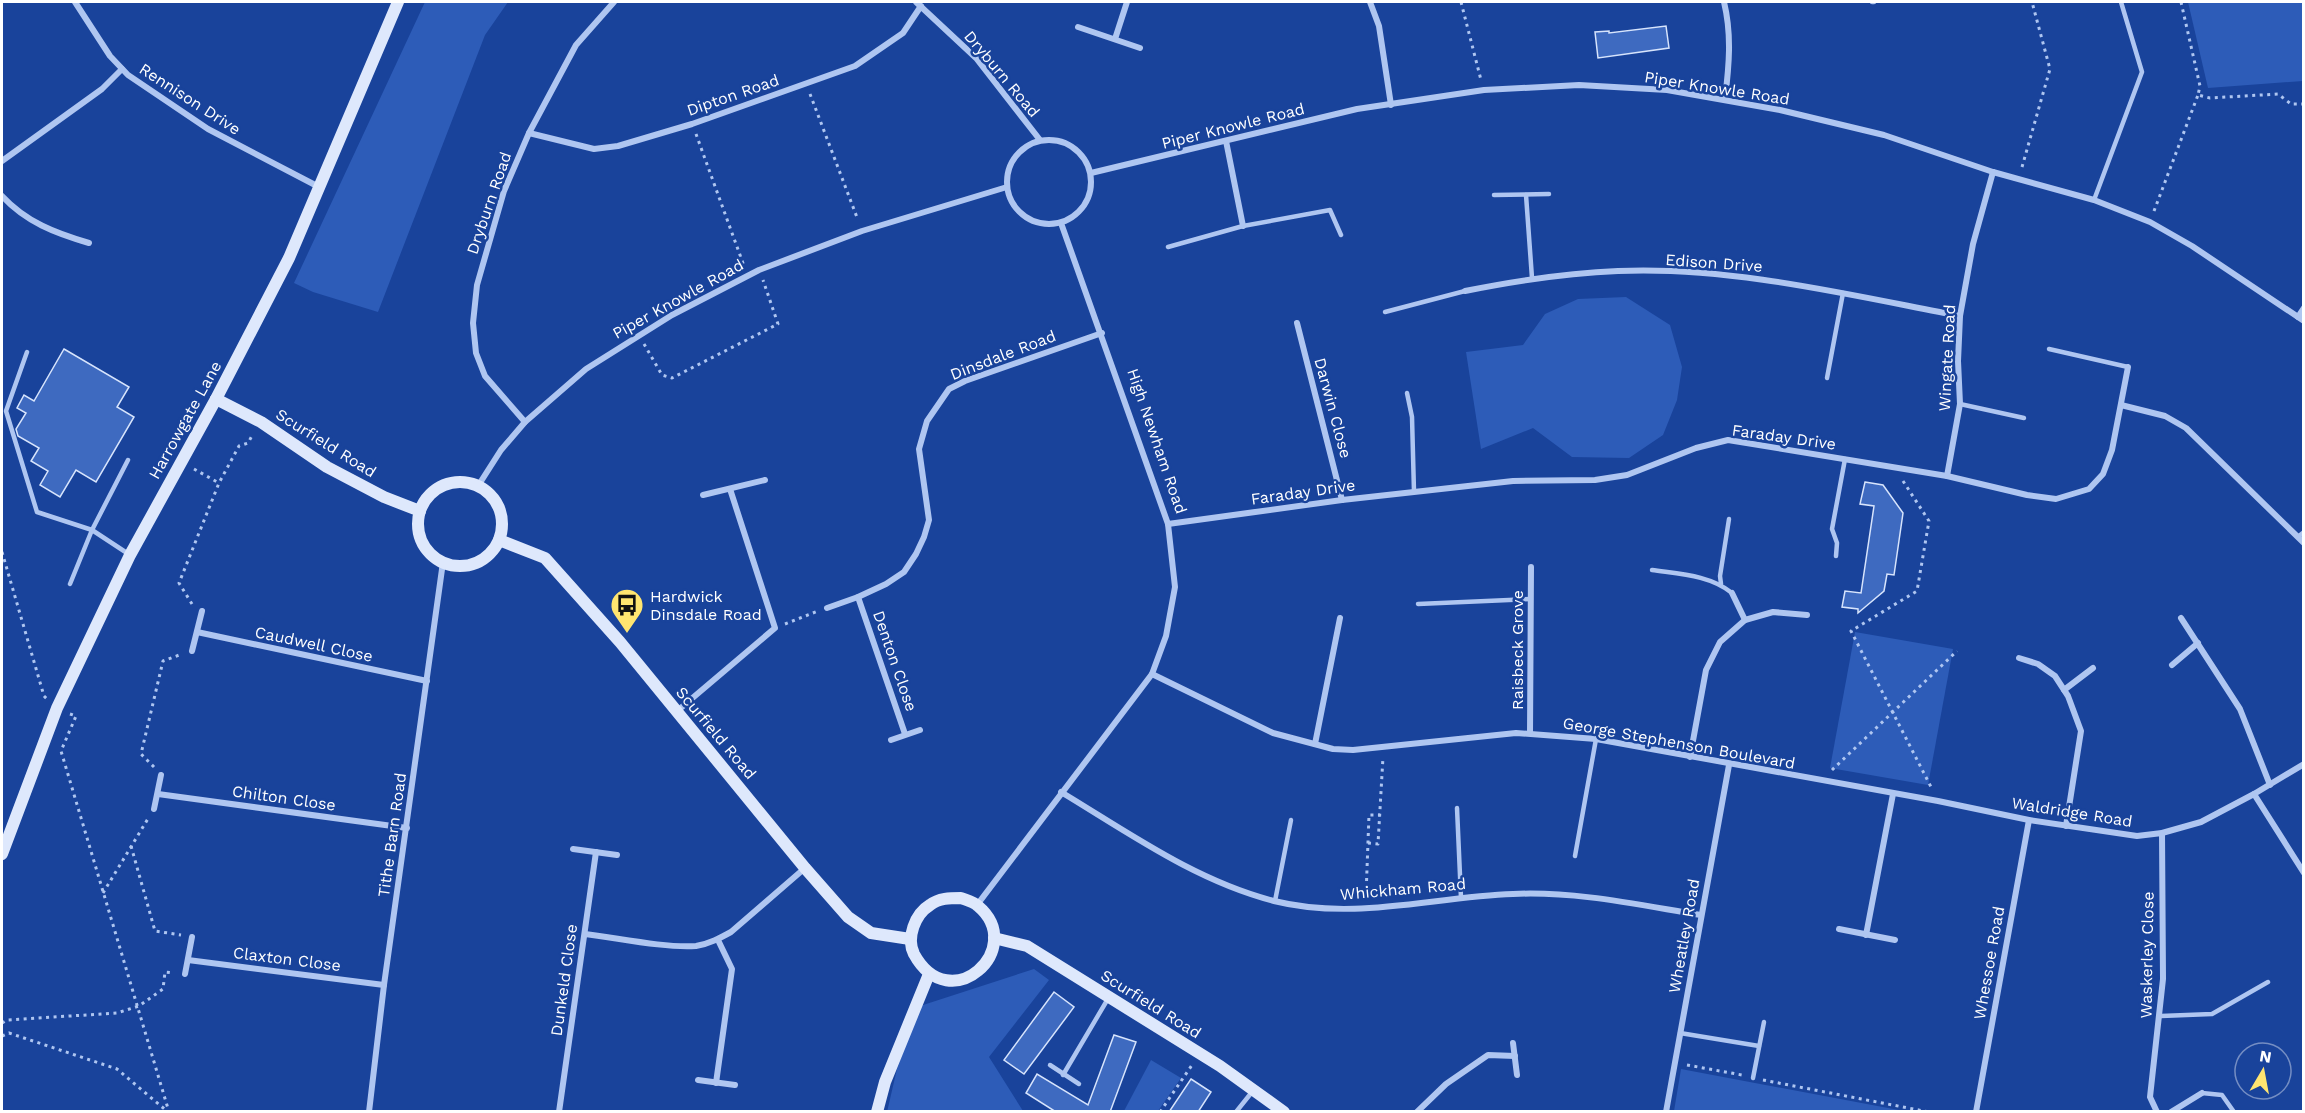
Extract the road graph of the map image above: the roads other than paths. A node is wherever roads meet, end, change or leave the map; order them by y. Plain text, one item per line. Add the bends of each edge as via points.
1 (75, 2) edge
2 (398, 2) edge
3 (614, 2) edge
4 (1127, 2) edge
5 (1370, 2) edge
6 (1724, 2) edge
7 (2121, 2) edge
8 (919, 4) edge
9 (1078, 27) dead end
10 (1115, 39) junction
11 (1140, 48) dead end
12 (122, 69) junction
13 (1725, 99) junction
14 (1391, 105) junction
15 (529, 133) junction
16 (1040, 140) junction
17 (1226, 141) junction
18 (2, 161) edge
19 (1993, 172) junction
20 (1091, 173) junction
21 (318, 187) junction
22 (1007, 187) junction
23 (1549, 194) dead end
24 (1494, 195) dead end
25 (1526, 195) junction
26 (2, 196) edge
27 (2094, 200) junction
28 (1061, 223) junction
29 (1243, 226) junction
30 (1341, 236) dead end
31 (88, 243) dead end
32 (1168, 247) dead end
33 (1532, 278) junction
34 (1465, 291) joint
35 (1843, 293) junction
36 (2304, 308) edge
37 (1385, 312) dead end
38 (1960, 316) junction
39 (2301, 319) edge
40 (1297, 323) dead end
41 (1102, 333) junction
42 (2049, 349) dead end
43 (27, 352) dead end
44 (2128, 367) joint
45 (1827, 378) dead end
46 (1407, 393) dead end
47 (216, 399) junction
48 (1960, 404) junction
49 (2121, 405) junction
50 (2024, 418) dead end
51 (525, 422) junction
52 (1845, 459) junction
53 (128, 460) dead end
54 (1947, 476) junction
55 (765, 480) dead end
56 (478, 486) junction
57 (730, 489) junction
58 (1414, 492) junction
59 (703, 495) dead end
60 (1342, 500) junction
61 (420, 511) junction
62 (1729, 519) dead end
63 (1168, 524) junction
64 (92, 530) junction
65 (2301, 534) edge
66 (499, 540) junction
67 (2304, 543) edge
68 (130, 555) junction
69 (1836, 556) dead end
70 (442, 562) junction
71 (1531, 567) dead end
72 (1652, 570) dead end
73 (70, 584) dead end
74 (1721, 584) junction
75 (1732, 593) joint
76 (858, 597) junction
77 (1531, 599) junction
78 (1418, 604) dead end
79 (827, 608) road end
80 (202, 611) road end
81 (1807, 615) dead end
82 (1340, 618) dead end
83 (2181, 618) dead end
84 (1745, 620) junction
85 (197, 632) junction
86 (2198, 643) junction
87 (192, 651) road end
88 (2019, 658) dead end
89 (2172, 665) dead end
90 (2093, 668) dead end
91 (1152, 674) junction
92 (427, 681) junction
93 (2064, 690) junction
94 (676, 712) junction
95 (920, 730) dead end
96 (1530, 733) junction
97 (905, 734) junction
98 (1596, 739) junction
99 (891, 740) dead end
100 (1315, 744) junction
101 (1690, 758) junction
102 (2304, 764) edge
103 (1729, 765) junction
104 (161, 775) road end
105 (2270, 785) junction
106 (1061, 792) junction
107 (158, 794) junction
108 (1893, 794) junction
109 (2254, 794) junction
110 (1457, 808) dead end
111 (154, 809) road end
112 (1291, 820) dead end
113 (2029, 820) junction
114 (2066, 826) junction
115 (406, 828) junction
116 (2162, 832) junction
117 (573, 849) dead end
118 (596, 852) junction
119 (2, 854) edge
120 (617, 855) dead end
121 (1575, 856) dead end
122 (805, 868) junction
123 (2304, 873) edge
124 (1461, 897) junction
125 (1275, 901) junction
126 (977, 905) junction
127 (1701, 915) junction
128 (1839, 929) dead end
129 (585, 934) junction
130 (1866, 934) junction
131 (192, 937) road end
132 (994, 938) junction
133 (910, 939) junction
134 (718, 940) junction
135 (1895, 940) dead end
136 (188, 960) junction
137 (185, 974) road end
138 (929, 974) junction
139 (2268, 982) dead end
140 (384, 985) junction
141 (1109, 997) junction
142 (2161, 1016) junction
143 (1764, 1022) dead end
144 (1680, 1033) junction
145 (1513, 1043) dead end
146 (1759, 1046) junction
147 (1515, 1056) junction
148 (1050, 1065) dead end
149 (1063, 1075) junction
150 (1517, 1076) dead end
151 (1753, 1077) road end
152 (698, 1080) dead end
153 (717, 1083) junction
154 (1079, 1084) dead end
155 (735, 1085) dead end
156 (1254, 1090) junction
157 (2202, 1093) joint
158 (369, 1112) edge
159 (559, 1112) edge
160 (877, 1112) edge
161 (1236, 1112) edge
162 (1284, 1112) edge
163 (1417, 1112) edge
164 (1666, 1112) edge
165 (1976, 1112) edge
166 (2157, 1112) edge
167 (2172, 1112) edge
168 (2234, 1112) edge

1 - 12 street, Rennison Drive
2 - 21 street, Harrowgate Lane
3 - 15 street, Dryburn Road via 576,45
4 - 10 street
5 - 14 street via 1379,26
6 - 13 street via 1730,47
7 - 27 lane via 2142,72
8 - 15 street, Dipton Road via 903,33 855,66 692,124 618,146 594,149
8 - 16 street, Dryburn Road via 976,58
9 - 10 street
10 - 11 street
12 - 18 street via 102,89
12 - 21 street, Rennison Drive via 208,129
13 - 14 street, Piper Knowle Road via 1666,90 1579,85 1484,90
13 - 19 street, Piper Knowle Road via 1884,135
14 - 17 street, Piper Knowle Road via 1358,109
15 - 51 street, Dryburn Road via 504,191 477,285 472,323 484,376
16 - 20 street via 1054,140 1074,148
16 - 22 street via 1026,146 1013,159 1007,172
17 - 20 street, Piper Knowle Road
17 - 29 street
19 - 27 street, Piper Knowle Road
19 - 38 street, Wingate Road via 1973,244
20 - 28 street via 1086,202 1074,216
21 - 47 street, Harrowgate Lane via 289,258
22 - 28 street via 1016,208 1027,218 1041,224
22 - 51 street, Piper Knowle Road via 862,231 748,275 586,369
23 - 25 lane
24 - 25 lane
25 - 33 lane
26 - 31 street via 31,222
27 - 39 street, Piper Knowle Road via 2150,222 2192,246
28 - 41 street, High Newham Road
29 - 30 lane via 1330,210
29 - 32 lane
33 - 34 street, Edison Drive
33 - 35 street, Edison Drive via 1619,271 1692,273
34 - 37 lane
35 - 38 street, Edison Drive
35 - 45 lane
36 - 39 street
38 - 48 street, Wingate Road
40 - 60 street, Darwin Close
41 - 63 street, High Newham Road
41 - 76 street, Dinsdale Road via 949,389 927,421 919,449 928,520 924,537 904,572
42 - 44 lane
43 - 64 lane via 6,411 37,512
44 - 49 street, Faraday Drive
46 - 58 lane via 1412,417
47 - 61 street, Scurfield Road via 261,422 327,467
47 - 68 street, Harrowgate Lane
48 - 50 lane
48 - 54 street, Wingate Road
49 - 54 street, Faraday Drive via 2103,474 2089,489 2056,499
49 - 65 street via 2165,416 2186,428
51 - 56 street, Piper Knowle Road
52 - 54 street, Faraday Drive
52 - 58 street, Faraday Drive via 1728,440 1627,475 1595,480 1513,481
52 - 69 lane via 1832,529
53 - 64 lane
55 - 57 street
56 - 61 street via 465,482 437,488
56 - 66 street via 491,495 500,509
57 - 59 street
57 - 94 street via 775,628
58 - 60 street, Faraday Drive
60 - 63 street, Faraday Drive
61 - 70 street via 421,541
62 - 74 lane
63 - 91 street, High Newham Road via 1175,587 1171,617
64 - 68 lane
64 - 73 lane
65 - 67 street
66 - 70 street via 476,563 453,566
66 - 94 street, Scurfield Road via 545,558
68 - 119 street, Harrowgate Lane via 57,708
70 - 92 street, Tithe Barn Road
71 - 77 street, Raisbeck Grove
72 - 74 lane
74 - 75 lane
75 - 84 street
76 - 79 street, Dinsdale Road
76 - 97 street, Denton Close
77 - 78 lane
77 - 96 street, Raisbeck Grove
80 - 85 street
81 - 84 street via 1773,612
82 - 100 street
83 - 86 street
84 - 101 street via 1720,642 1706,670
85 - 87 street
85 - 92 street, Caudwell Close
86 - 89 street
86 - 105 street via 2240,709
88 - 93 street via 2038,664 2055,676
90 - 93 street
91 - 100 street, George Stephenson Boulevard via 1273,733
91 - 106 street, High Newham Road
92 - 115 street, Tithe Barn Road
93 - 114 street via 2081,731
94 - 122 street, Scurfield Road
95 - 97 street, Denton Close
96 - 98 street, George Stephenson Boulevard
96 - 100 street, George Stephenson Boulevard via 1353,750
97 - 99 street, Denton Close
98 - 101 street, George Stephenson Boulevard
98 - 121 lane
101 - 103 street, George Stephenson Boulevard
102 - 105 street, Waldridge Road
103 - 108 street, George Stephenson Boulevard
103 - 127 street, Wheatley Road
104 - 107 street
105 - 109 street, Waldridge Road
106 - 125 street, Whickham Road via 1184,866
106 - 126 street, High Newham Road
107 - 111 street
107 - 115 street, Chilton Close
108 - 113 street, Waldridge Road
108 - 130 street
109 - 116 street, Waldridge Road via 2201,822
109 - 123 street
110 - 124 lane
112 - 125 lane
113 - 114 street, Waldridge Road
113 - 165 street, Whessoe Road
114 - 116 street, Waldridge Road via 2137,836
115 - 140 street, Tithe Barn Road
116 - 142 street, Waskerley Close
117 - 118 street
118 - 120 street
118 - 129 street, Dunkeld Close
122 - 133 street, Scurfield Road via 848,917 871,933
122 - 134 street
124 - 125 street, Whickham Road via 1366,910 1323,909
124 - 127 street, Whickham Road via 1581,895
126 - 132 street via 993,927
126 - 133 street via 961,898 929,905 917,919
127 - 144 street, Wheatley Road
128 - 130 street
129 - 134 street via 697,946
129 - 159 street, Dunkeld Close
130 - 135 street
131 - 136 street
132 - 138 street via 990,958 970,978 956,980
132 - 141 street, Scurfield Road via 1027,946
133 - 138 street via 913,951
134 - 153 street via 732,969
136 - 137 street
136 - 140 street, Claxton Close
138 - 160 street via 895,1055
139 - 142 lane via 2212,1014
140 - 158 street, Tithe Barn Road
141 - 149 lane
141 - 156 street, Scurfield Road
142 - 166 street, Waskerley Close via 2151,1097
143 - 146 lane
144 - 146 lane
144 - 164 street, Wheatley Road
145 - 147 street
146 - 151 lane
147 - 150 street
147 - 163 street via 1488,1055 1446,1084
148 - 149 lane
149 - 154 lane
152 - 153 street
153 - 155 street
156 - 161 lane
156 - 162 street, Scurfield Road
157 - 167 street
157 - 168 lane via 2222,1095

